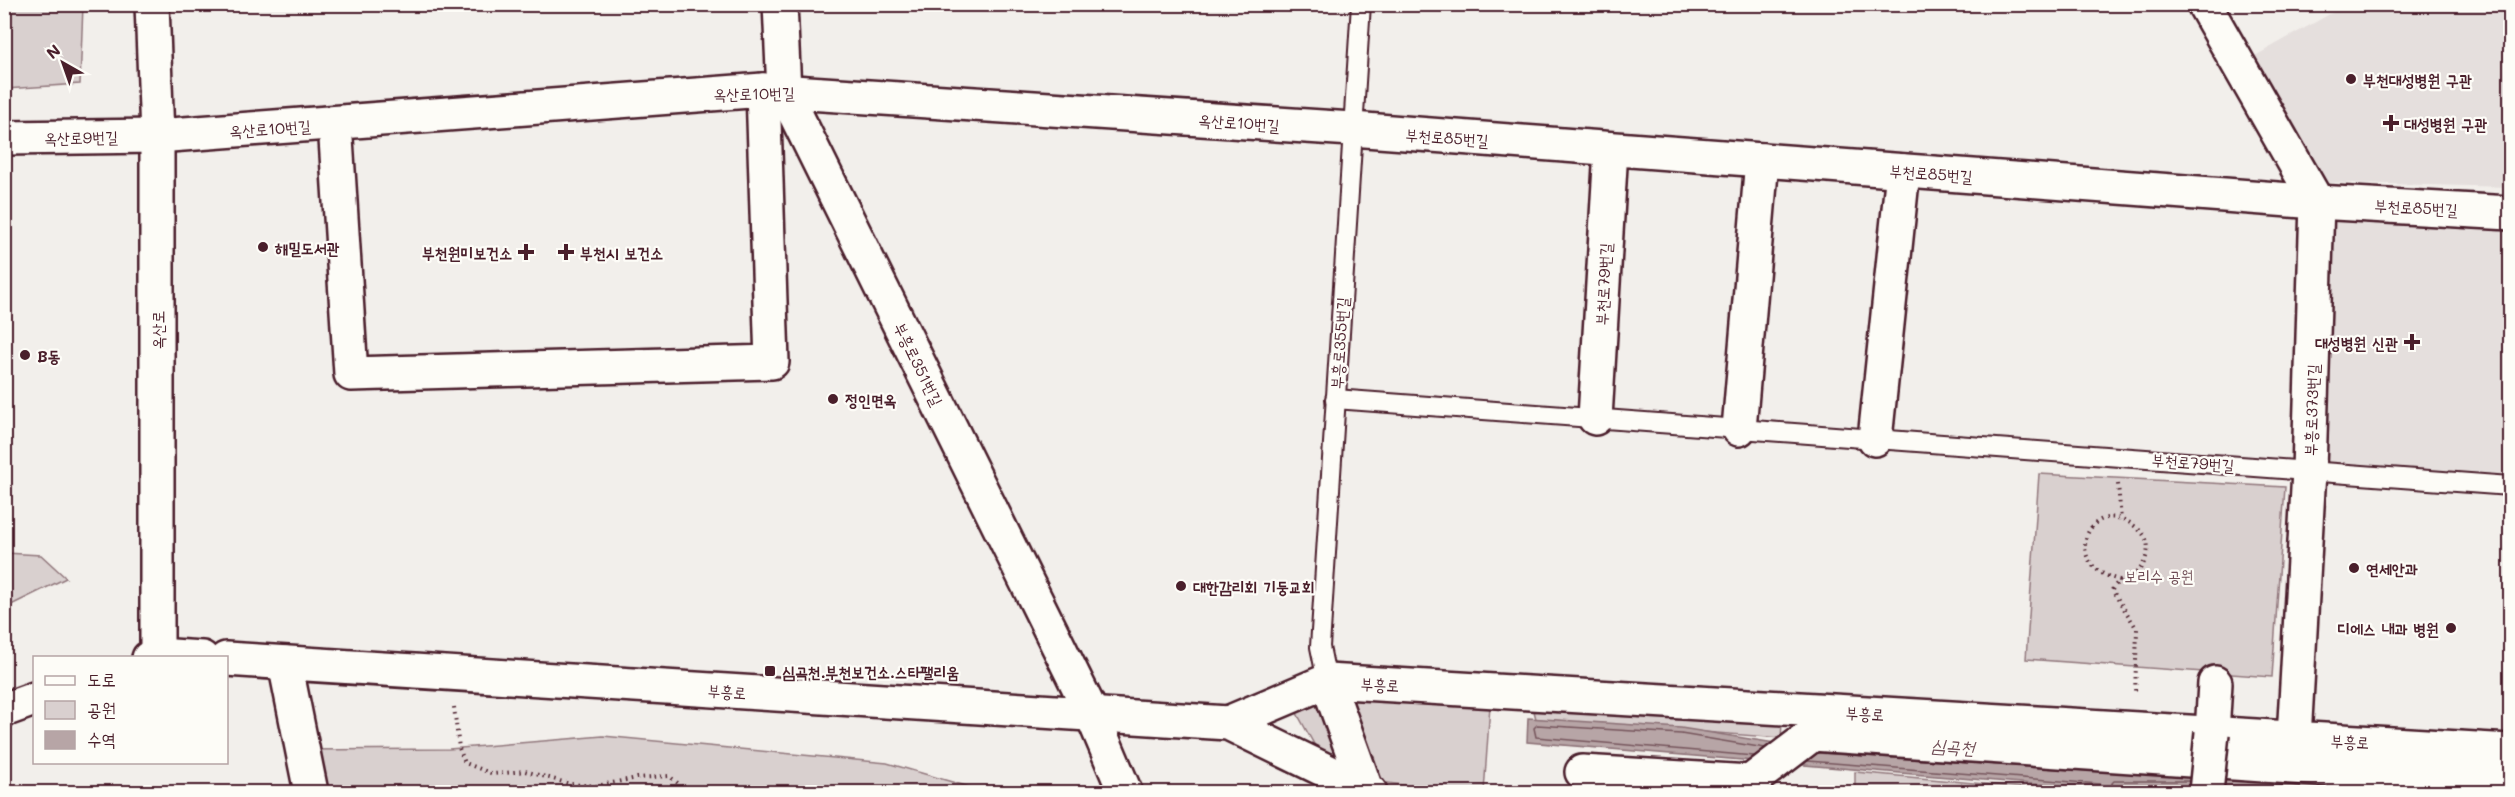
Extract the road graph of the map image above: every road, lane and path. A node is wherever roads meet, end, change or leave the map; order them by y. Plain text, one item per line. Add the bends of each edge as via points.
1 (152, 4) edge
2 (780, 4) edge
3 (1361, 4) edge
4 (2204, 4) edge
5 (774, 90) junction
6 (335, 123) junction
7 (1352, 129) junction
8 (156, 136) junction
9 (4, 138) edge
10 (1611, 149) junction
11 (1762, 160) junction
12 (1903, 171) junction
13 (2317, 202) junction
14 (2511, 213) edge
15 (1335, 399) junction
16 (1595, 418) junction
17 (1739, 429) junction
18 (1875, 439) junction
19 (2118, 457) junction
20 (2309, 471) junction
21 (2511, 486) edge
22 (2121, 520) junction
23 (2120, 580) junction
24 (153, 656) edge
25 (228, 659) edge
26 (285, 663) junction
27 (450, 674) junction
28 (1327, 681) junction
29 (2215, 683) dead end
30 (33, 699) edge
31 (4, 710) edge
32 (1092, 714) junction
33 (1228, 723) junction
34 (2132, 728) junction
35 (1861, 738) junction
36 (2294, 738) junction
37 (2211, 740) junction
38 (2511, 751) edge
39 (1582, 772) dead end
40 (2511, 782) edge
41 (311, 792) edge
42 (689, 792) edge
43 (1125, 792) edge
44 (1368, 792) edge
45 (2206, 792) edge

1 - 8 street, 옥산로
2 - 5 street, 부흥로351번길
3 - 7 lane, 부흥로355번길
4 - 13 street
5 - 6 street, 옥산로10번길
5 - 6 street via 772,362 351,374
5 - 7 street, 옥산로10번길
5 - 32 street, 부흥로351번길
6 - 8 street, 옥산로10번길
7 - 10 street, 부천로85번길
7 - 15 lane, 부흥로355번길
8 - 9 street, 옥산로9번길
8 - 24 street, 옥산로
10 - 11 street, 부천로85번길
10 - 16 street, 부천로79번길
11 - 12 street, 부천로85번길
11 - 17 street
12 - 13 street, 부천로85번길
12 - 18 street
13 - 14 street, 부천로85번길
13 - 20 street, 부흥로373번길
15 - 16 lane, 부천로79번길
15 - 28 lane, 부흥로355번길 via 1320,647
16 - 17 lane, 부천로79번길
17 - 18 lane, 부천로79번길
18 - 19 lane, 부천로79번길
19 - 20 lane, 부천로79번길
19 - 22 path
20 - 21 lane, 부천로79번길
20 - 36 street, 부흥로373번길
22 - 23 path via 2138,529 2149,546 2140,570 2131,578
22 - 23 path via 2098,520 2089,528 2084,548 2096,570
23 - 34 path via 2112,590 2137,628
25 - 26 street, 부흥로
26 - 27 street, 부흥로
26 - 41 street
27 - 32 street, 부흥로
27 - 42 path via 459,748 465,763 493,774 525,771 570,784 596,786 669,776
28 - 33 street, 부흥로
28 - 34 street, 부흥로
28 - 44 street
29 - 37 street
30 - 31 street
32 - 33 street, 부흥로
32 - 43 street, 부흥로351번길
33 - 44 street, 부흥로
34 - 37 street, 부흥로
35 - 37 street via 1938,730
35 - 39 street via 1813,734 1750,782
35 - 40 street
36 - 37 street, 부흥로
36 - 38 street, 부흥로
37 - 45 street, bridge

